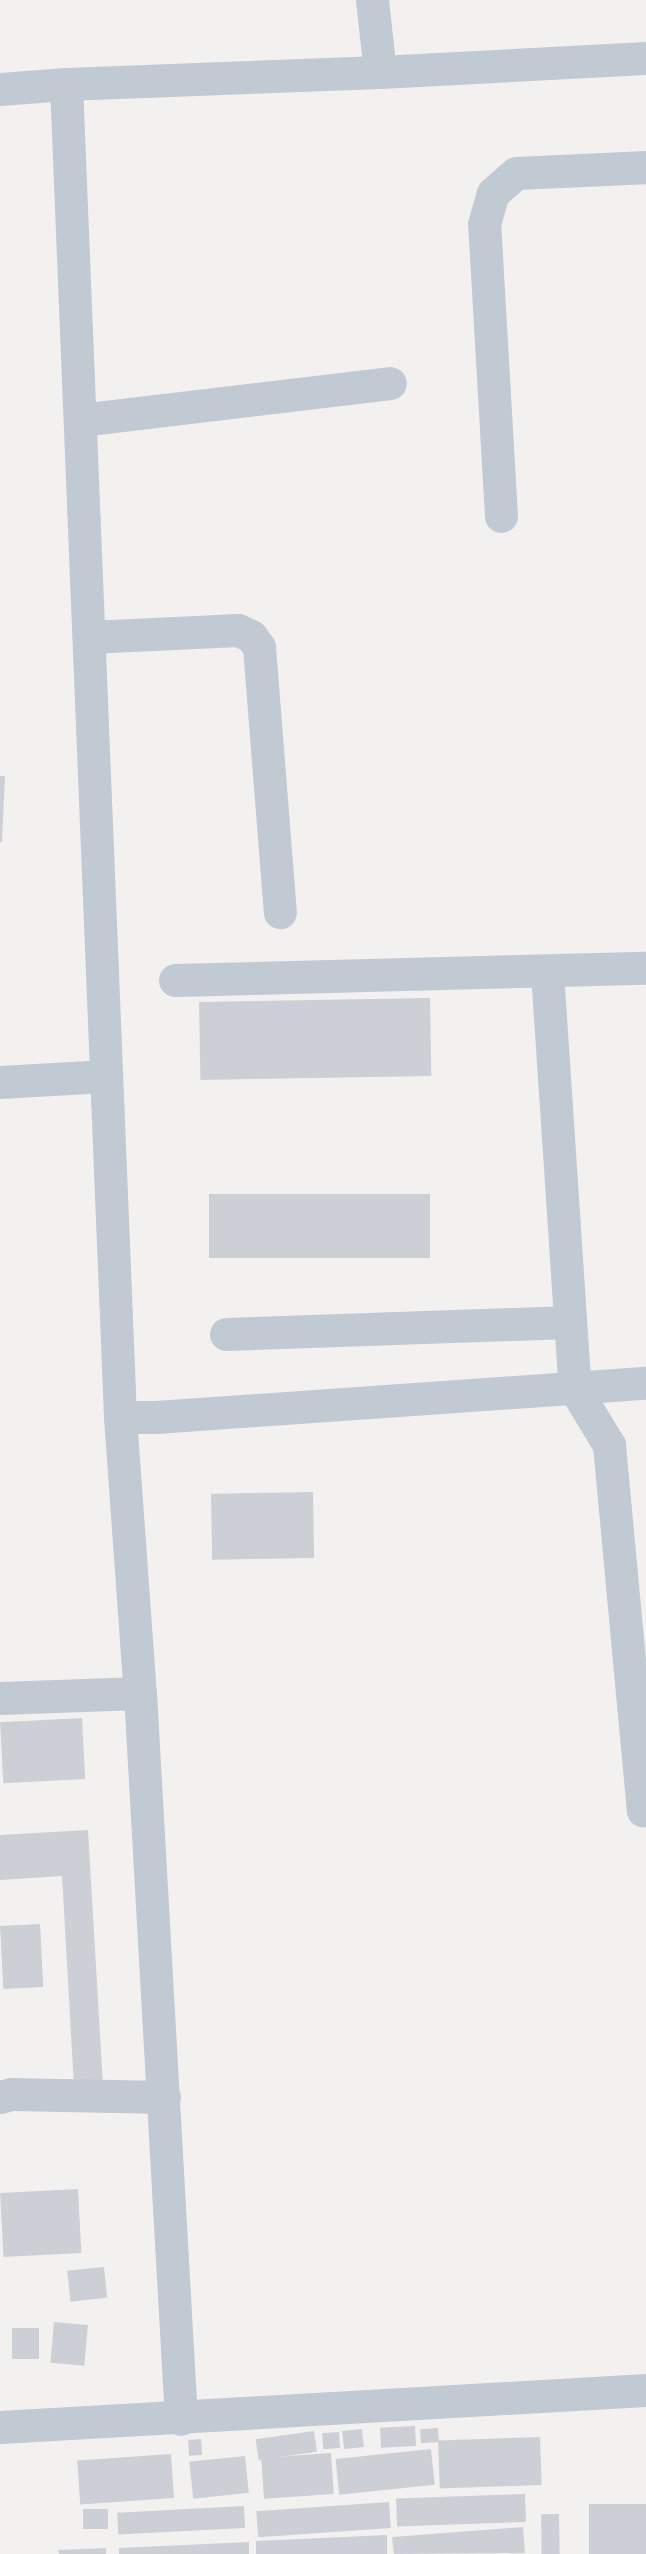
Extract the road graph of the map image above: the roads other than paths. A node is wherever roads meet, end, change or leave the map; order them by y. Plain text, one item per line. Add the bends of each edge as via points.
1 (372, 0) edge
2 (646, 58) edge
3 (380, 72) junction
4 (66, 84) junction
5 (0, 89) edge
6 (646, 167) edge
7 (390, 383) dead end
8 (80, 420) junction
9 (501, 516) dead end
10 (90, 637) junction
11 (280, 912) dead end
12 (646, 968) edge
13 (547, 972) junction
14 (175, 980) dead end
15 (106, 1076) junction
16 (0, 1082) edge
17 (570, 1322) junction
18 (226, 1334) dead end
19 (646, 1383) edge
20 (575, 1389) junction
21 (120, 1417) junction
22 (140, 1693) junction
23 (0, 1698) edge
24 (643, 1810) dead end
25 (0, 2097) edge
26 (164, 2097) junction
27 (646, 2390) edge
28 (181, 2419) junction
29 (0, 2427) edge

1 - 3 street
2 - 3 street
3 - 4 street
4 - 5 street
4 - 8 street
6 - 9 street via 516,173 493,194 484,224
7 - 8 street
8 - 10 street
10 - 11 street via 238,630 251,636 259,647
10 - 15 street
12 - 13 street
13 - 14 street
13 - 17 street
15 - 16 street
15 - 21 street
17 - 18 street
17 - 20 street
19 - 20 street
20 - 21 street
20 - 24 street via 609,1445
21 - 22 street
22 - 23 street
22 - 26 street
25 - 26 street
26 - 28 street
27 - 28 street
28 - 29 street

